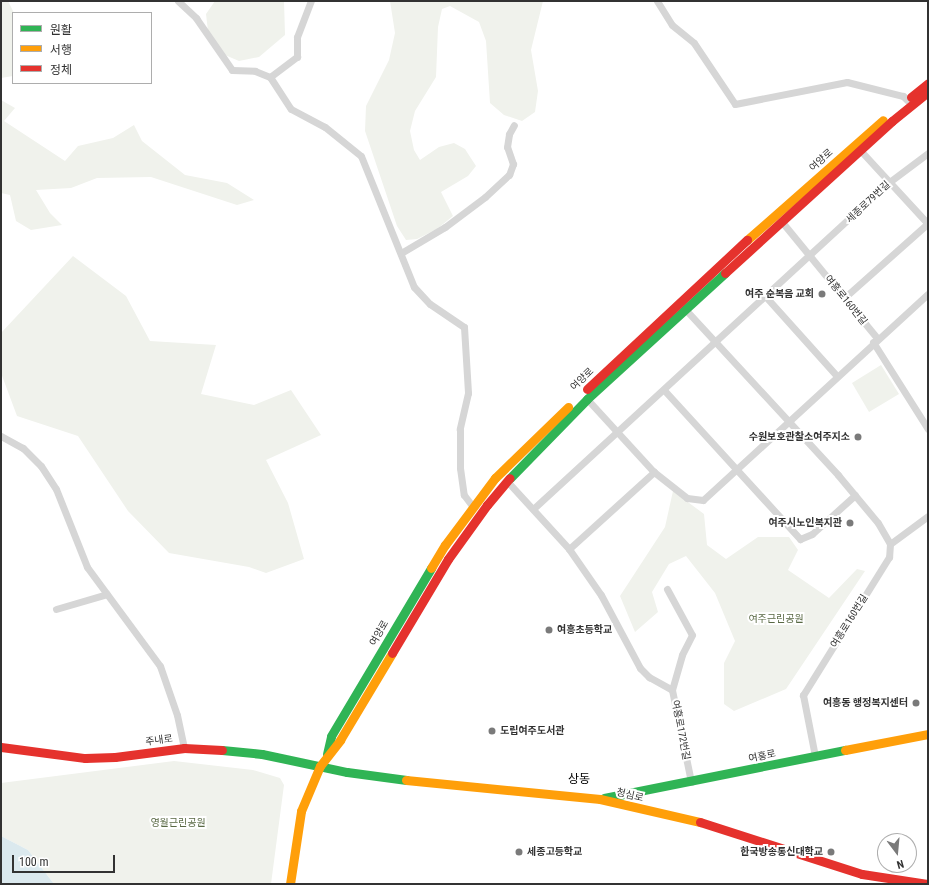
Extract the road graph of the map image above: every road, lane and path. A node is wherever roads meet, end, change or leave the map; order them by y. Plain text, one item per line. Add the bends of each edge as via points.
1 (178, 1) edge
2 (311, 1) edge
3 (657, 1) edge
4 (270, 77) junction
5 (928, 83) edge
6 (928, 92) edge
7 (909, 103) junction
8 (514, 124) dead end
9 (860, 150) junction
10 (928, 153) edge
11 (888, 183) junction
12 (782, 222) junction
13 (927, 224) edge
14 (401, 253) junction
15 (811, 256) junction
16 (928, 294) edge
17 (766, 296) junction
18 (844, 298) junction
19 (682, 306) junction
20 (875, 340) junction
21 (716, 342) junction
22 (837, 376) junction
23 (664, 390) junction
24 (587, 399) junction
25 (789, 421) junction
26 (928, 429) edge
27 (618, 431) junction
28 (1, 436) edge
29 (736, 470) junction
30 (654, 472) junction
31 (507, 481) junction
32 (855, 495) junction
33 (533, 509) junction
34 (477, 510) junction
35 (928, 516) edge
36 (890, 544) junction
37 (569, 549) junction
38 (667, 588) dead end
39 (106, 594) junction
40 (56, 609) dead end
41 (672, 690) junction
42 (928, 734) edge
43 (1, 747) edge
44 (184, 748) junction
45 (815, 756) junction
46 (320, 766) junction
47 (692, 782) junction
48 (600, 799) junction
49 (290, 884) edge
50 (927, 884) edge

1 - 4 street via 196,18 232,70 255,71
2 - 4 street via 298,36 297,57
3 - 7 street via 672,25 694,43 735,104 847,82 903,96
4 - 14 street via 291,109 325,127 361,156
5 - 7 street, 여양로
6 - 7 street, 여양로
7 - 9 street, 여양로
7 - 19 street, 여양로
8 - 14 street via 507,147 513,164 510,175 445,227
9 - 11 street
9 - 12 street, 여양로
10 - 11 street, 세종로79번길
11 - 13 street
11 - 15 street, 세종로79번길
12 - 15 street, 여흥로160번길
12 - 19 street, 여양로
13 - 18 street
14 - 34 street via 414,287 430,304 464,327 468,394 460,430 460,468 464,495
15 - 17 street
15 - 18 street, 여흥로160번길
16 - 20 street
17 - 21 street
17 - 22 street
18 - 20 street, 여흥로160번길
19 - 21 street
19 - 24 street, 여양로
19 - 34 street, 여양로 via 521,452
20 - 22 street
20 - 26 street, 여흥로160번길
21 - 23 street
21 - 25 street
22 - 25 street
23 - 27 street
23 - 29 street
24 - 27 street
24 - 31 street, 여양로
25 - 29 street
25 - 32 street
27 - 30 street
27 - 33 street
28 - 39 street via 35,458 49,478 87,567
29 - 30 street via 707,497 694,501 680,494
29 - 32 street via 800,538 812,534
30 - 37 street
31 - 33 street, 여흥로172번길
31 - 34 street, 여양로
32 - 36 street via 878,523
33 - 37 street, 여흥로172번길
34 - 46 street, 여양로 via 340,740
35 - 36 street
36 - 45 street, 여흥로160번길 via 889,556 803,695 803,706
37 - 41 street, 여흥로172번길 via 601,595 640,668 649,678
38 - 41 street via 692,634 682,655
39 - 40 street
39 - 44 street via 160,666 177,715
41 - 47 street, 여흥로172번길
42 - 45 street, 여흥로
43 - 44 street, 주내로 via 85,758 115,757
44 - 46 street, 주내로 via 262,754
45 - 47 street, 여흥로
46 - 48 street, 청심로 via 418,782
46 - 49 street, 여양로 via 301,811
47 - 48 street, 여흥로
48 - 50 street, 청심로 via 692,820 862,874

